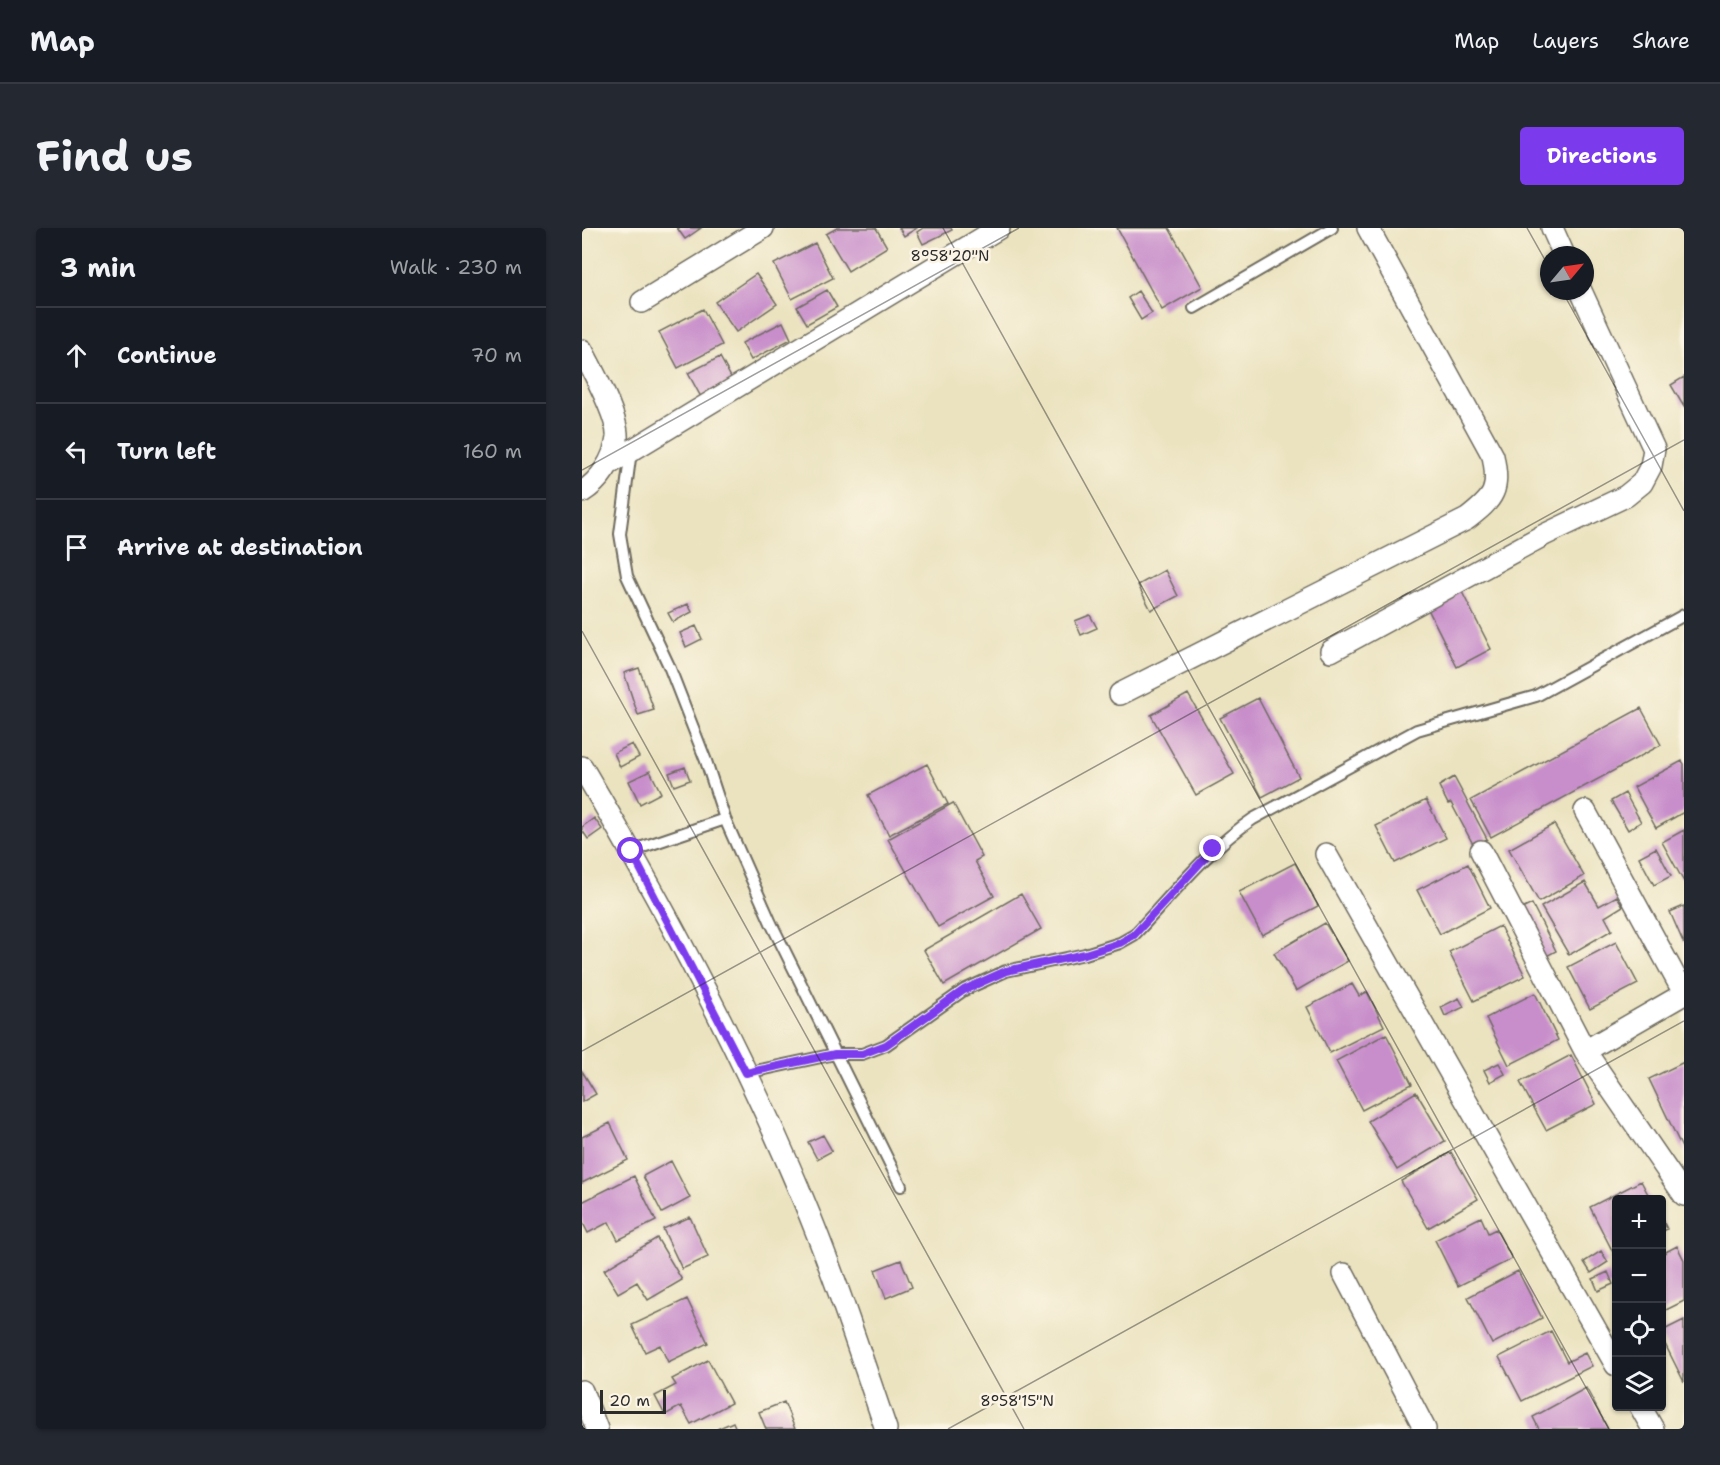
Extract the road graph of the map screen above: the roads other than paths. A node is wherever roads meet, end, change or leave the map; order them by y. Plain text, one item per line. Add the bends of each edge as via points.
1 (764, 228) edge
2 (999, 228) edge
3 (1332, 228) edge
4 (1368, 228) edge
5 (1552, 228) edge
6 (1560, 246) edge
7 (1585, 300) edge
8 (642, 302) dead end
9 (1194, 308) dead end
10 (582, 350) edge
11 (631, 451) junction
12 (609, 464) junction
13 (582, 492) edge
14 (1684, 615) edge
15 (1331, 651) dead end
16 (1120, 694) dead end
17 (582, 767) edge
18 (1585, 811) dead end
19 (725, 819) junction
20 (631, 851) junction
21 (1481, 851) dead end
22 (1326, 854) dead end
23 (1684, 993) edge
24 (1585, 1051) junction
25 (835, 1054) junction
26 (746, 1073) junction
27 (901, 1186) dead end
28 (1684, 1195) edge
29 (1344, 1274) dead end
30 (1612, 1357) edge
31 (582, 1391) edge
32 (1642, 1411) edge
33 (597, 1429) edge
34 (886, 1429) edge
35 (1425, 1429) edge
36 (1653, 1429) edge

1 - 8 street
2 - 11 street
3 - 9 lane
4 - 16 street via 1492,456 1497,478 1489,501 1467,519
5 - 6 street
7 - 15 street via 1654,449 1642,483 1626,496 1544,535
10 - 12 street via 606,398 617,436
11 - 12 street
11 - 19 lane via 620,534 627,576 669,666
12 - 13 street via 593,485
14 - 25 lane via 1536,696 1417,730 1253,819 1213,849 1134,935 1120,943 1006,971 964,990 886,1045 862,1054
17 - 20 street
18 - 23 street
19 - 20 lane
19 - 25 lane
20 - 26 street
21 - 24 street
22 - 30 street
23 - 24 street
24 - 28 street
25 - 26 lane
25 - 27 lane
26 - 34 street via 804,1200
29 - 35 street
31 - 33 street
32 - 36 street

